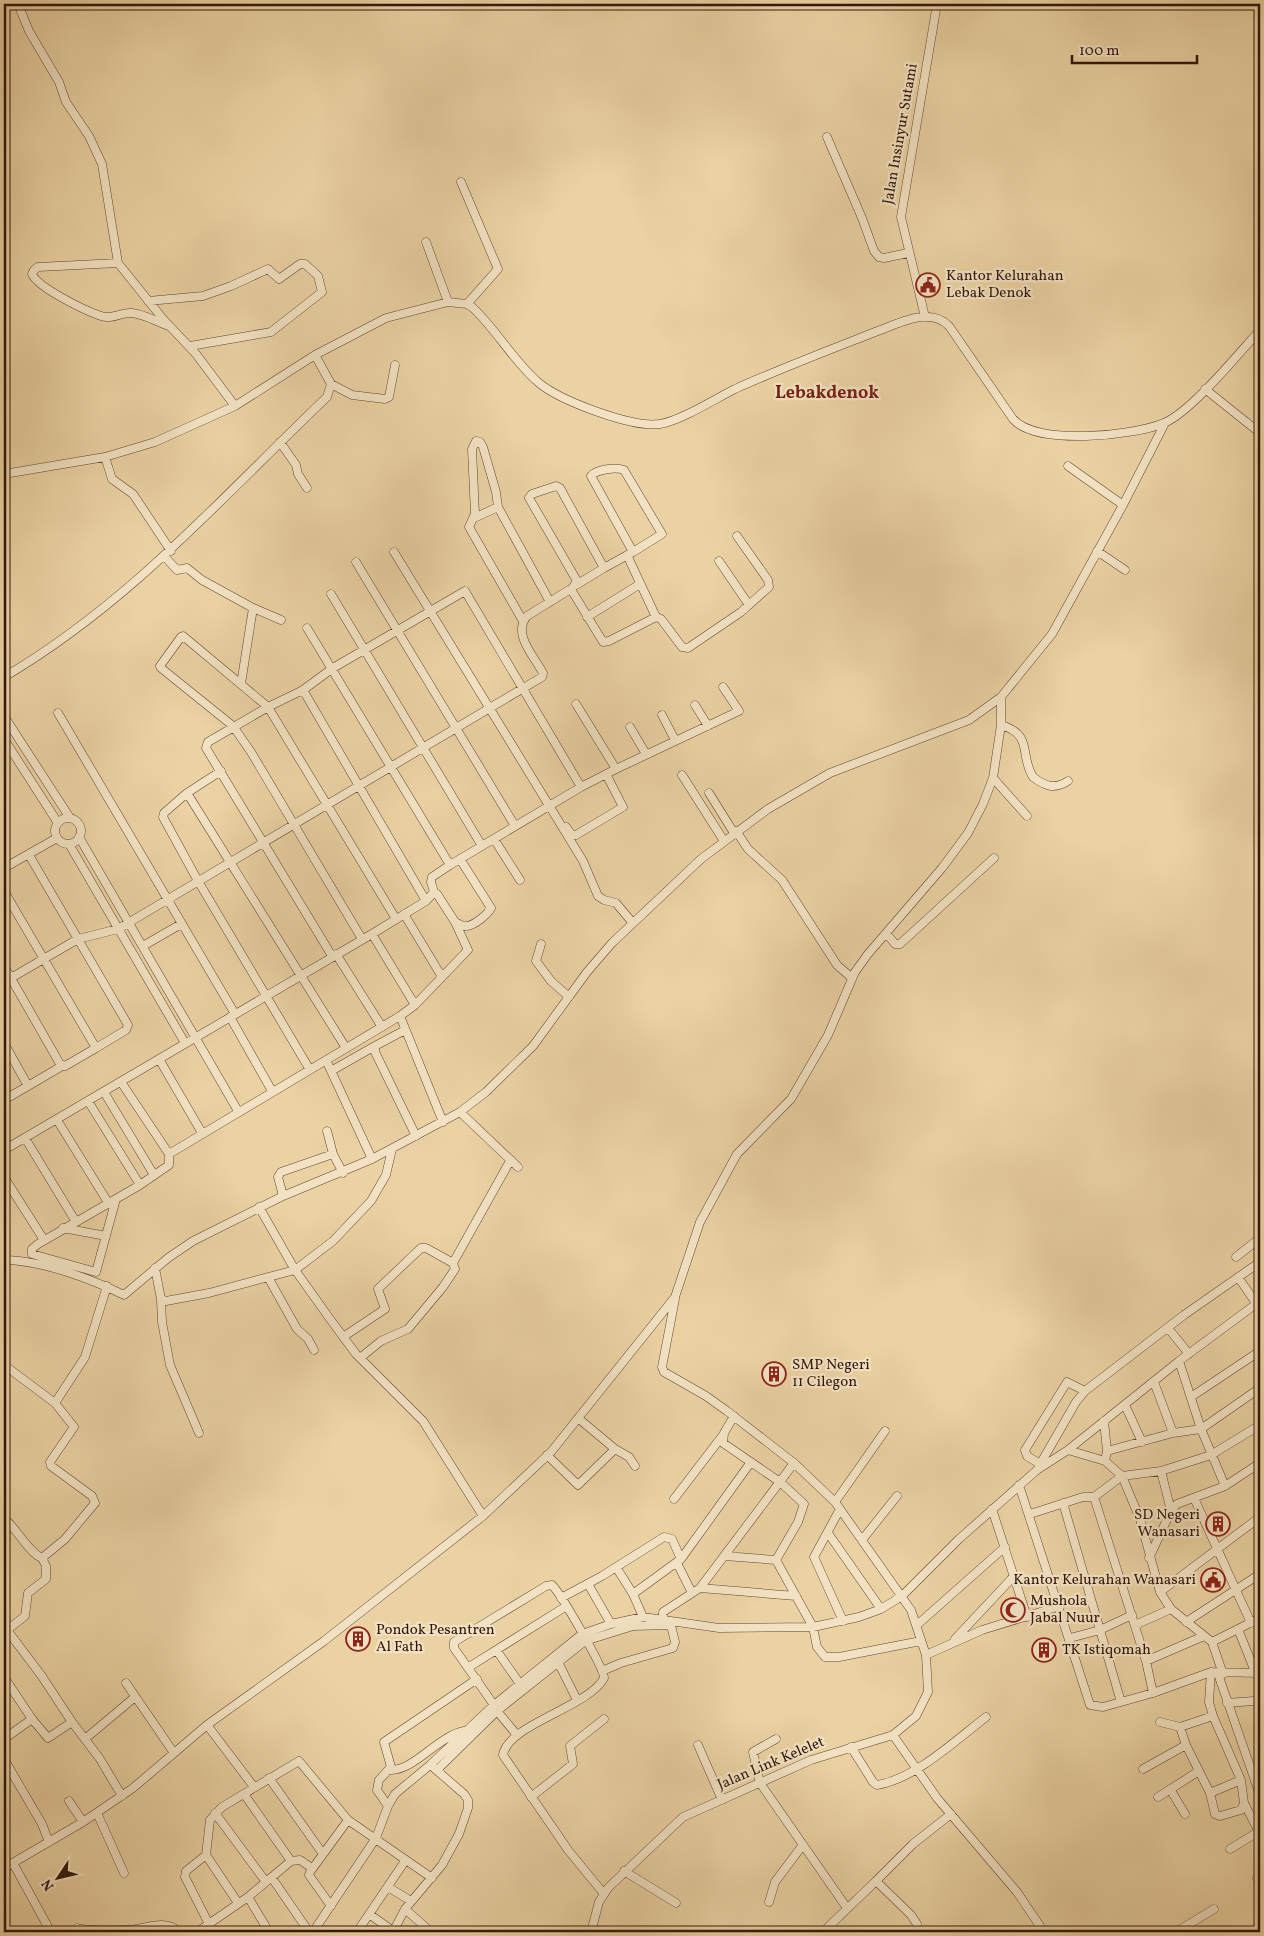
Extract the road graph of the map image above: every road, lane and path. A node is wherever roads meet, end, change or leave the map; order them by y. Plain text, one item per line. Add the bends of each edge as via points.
1 (18, 4) edge
2 (937, 4) edge
3 (828, 136) dead end
4 (460, 182) dead end
5 (426, 242) dead end
6 (908, 252) junction
7 (118, 263) junction
8 (148, 301) junction
9 (448, 302) junction
10 (466, 304) junction
11 (925, 317) junction
12 (171, 327) junction
13 (1260, 330) edge
14 (190, 346) junction
15 (315, 354) junction
16 (395, 365) dead end
17 (331, 384) junction
18 (1205, 389) junction
19 (235, 406) junction
20 (1165, 423) junction
21 (1260, 432) edge
22 (280, 442) junction
23 (106, 457) junction
24 (1068, 466) dead end
25 (4, 474) edge
26 (307, 488) dead end
27 (1123, 505) junction
28 (498, 507) junction
29 (474, 518) junction
30 (737, 536) dead end
31 (1096, 551) junction
32 (394, 552) dead end
33 (630, 553) junction
34 (168, 554) junction
35 (719, 561) dead end
36 (356, 562) dead end
37 (604, 568) junction
38 (1125, 570) dead end
39 (640, 584) junction
40 (574, 587) junction
41 (332, 594) dead end
42 (550, 602) junction
43 (750, 605) junction
44 (253, 608) junction
45 (429, 612) junction
46 (586, 617) junction
47 (656, 617) junction
48 (281, 620) dead end
49 (523, 621) junction
50 (308, 628) dead end
51 (397, 630) junction
52 (366, 649) junction
53 (332, 668) junction
54 (4, 678) edge
55 (240, 684) junction
56 (723, 687) dead end
57 (303, 690) junction
58 (521, 690) junction
59 (1001, 697) junction
60 (576, 704) dead end
61 (695, 705) dead end
62 (268, 707) junction
63 (488, 709) junction
64 (58, 713) dead end
65 (662, 715) dead end
66 (4, 716) edge
67 (1001, 725) junction
68 (233, 726) junction
69 (708, 726) junction
70 (630, 727) dead end
71 (456, 729) junction
72 (4, 739) edge
73 (675, 740) junction
74 (422, 749) junction
75 (646, 754) junction
76 (392, 767) junction
77 (616, 769) junction
78 (221, 771) junction
79 (606, 774) junction
80 (682, 774) dead end
81 (993, 778) junction
82 (1068, 781) dead end
83 (358, 786) junction
84 (581, 787) junction
85 (709, 793) dead end
86 (187, 794) junction
87 (326, 805) junction
88 (550, 805) junction
89 (1027, 816) dead end
90 (70, 818) junction
91 (58, 823) junction
92 (294, 824) junction
93 (515, 826) junction
94 (735, 832) junction
95 (79, 837) junction
96 (57, 838) junction
97 (494, 838) junction
98 (724, 841) junction
99 (262, 842) junction
100 (69, 844) junction
101 (482, 846) junction
102 (29, 855) junction
103 (994, 858) dead end
104 (460, 859) junction
105 (230, 862) junction
106 (450, 865) junction
107 (4, 868) edge
108 (520, 880) dead end
109 (198, 881) junction
110 (4, 891) edge
111 (434, 892) junction
112 (166, 899) junction
113 (426, 901) junction
114 (404, 914) junction
115 (396, 919) junction
116 (130, 922) junction
117 (455, 922) junction
118 (632, 922) junction
119 (181, 924) junction
120 (118, 929) junction
121 (886, 933) junction
122 (372, 934) junction
123 (78, 939) junction
124 (362, 939) junction
125 (541, 944) dead end
126 (143, 946) junction
127 (334, 955) junction
128 (43, 958) junction
129 (4, 966) edge
130 (299, 977) junction
131 (442, 977) junction
132 (852, 978) junction
133 (7, 980) edge
134 (266, 995) junction
135 (569, 997) junction
136 (415, 1005) junction
137 (232, 1016) junction
138 (400, 1016) junction
139 (382, 1028) junction
140 (406, 1030) junction
141 (196, 1037) junction
142 (4, 1043) edge
143 (185, 1043) junction
144 (376, 1046) junction
145 (96, 1048) junction
146 (346, 1048) junction
147 (159, 1059) junction
148 (326, 1060) junction
149 (62, 1066) junction
150 (310, 1070) junction
151 (330, 1071) junction
152 (121, 1082) junction
153 (28, 1086) junction
154 (272, 1091) junction
155 (104, 1092) junction
156 (4, 1100) edge
157 (88, 1101) junction
158 (238, 1111) junction
159 (460, 1112) junction
160 (57, 1120) junction
161 (443, 1122) junction
162 (327, 1131) dead end
163 (202, 1133) junction
164 (416, 1136) junction
165 (25, 1138) junction
166 (392, 1149) junction
167 (4, 1150) edge
168 (169, 1154) junction
169 (333, 1154) junction
170 (372, 1159) junction
171 (510, 1160) junction
172 (518, 1166) dead end
173 (343, 1173) junction
174 (154, 1175) junction
175 (4, 1177) edge
176 (140, 1185) junction
177 (282, 1196) junction
178 (112, 1201) junction
179 (259, 1207) junction
180 (76, 1222) junction
181 (63, 1228) junction
182 (106, 1236) junction
183 (1260, 1238) edge
184 (44, 1240) junction
185 (1236, 1257) dead end
186 (4, 1260) edge
187 (453, 1262) junction
188 (1260, 1262) edge
189 (155, 1268) junction
190 (295, 1270) junction
191 (1238, 1277) junction
192 (269, 1279) junction
193 (106, 1286) junction
194 (675, 1297) junction
195 (161, 1299) junction
196 (1259, 1305) edge
197 (1168, 1328) junction
198 (343, 1337) junction
199 (314, 1350) dead end
200 (1260, 1351) edge
201 (1189, 1354) junction
202 (360, 1358) junction
203 (1179, 1361) junction
204 (4, 1365) edge
205 (1154, 1382) junction
206 (1260, 1388) edge
207 (1085, 1391) junction
208 (1190, 1397) junction
209 (55, 1403) junction
210 (1125, 1405) junction
211 (734, 1416) junction
212 (578, 1418) junction
213 (1104, 1421) junction
214 (1260, 1425) edge
215 (1200, 1429) junction
216 (885, 1431) dead end
217 (199, 1433) dead end
218 (724, 1433) junction
219 (1173, 1433) junction
220 (1142, 1442) junction
221 (614, 1449) junction
222 (1068, 1450) junction
223 (1107, 1451) junction
224 (547, 1455) junction
225 (1211, 1455) junction
226 (1105, 1461) junction
227 (751, 1462) junction
228 (794, 1463) junction
229 (1260, 1463) edge
230 (635, 1466) dead end
231 (1038, 1467) junction
232 (1161, 1471) junction
233 (1122, 1476) junction
234 (780, 1482) junction
235 (1019, 1485) junction
236 (1225, 1486) junction
237 (897, 1496) dead end
238 (1094, 1497) junction
239 (1194, 1498) junction
240 (674, 1499) dead end
241 (835, 1502) junction
242 (1063, 1503) junction
243 (840, 1509) junction
244 (992, 1509) junction
245 (1171, 1511) junction
246 (1030, 1514) junction
247 (483, 1516) junction
248 (1260, 1517) edge
249 (4, 1518) edge
250 (828, 1533) junction
251 (862, 1540) junction
252 (1005, 1547) junction
253 (1218, 1549) junction
254 (725, 1556) junction
255 (42, 1558) junction
256 (1149, 1558) junction
257 (776, 1560) junction
258 (679, 1561) junction
259 (616, 1567) junction
260 (1260, 1574) edge
261 (1014, 1576) junction
262 (588, 1584) junction
263 (700, 1588) junction
264 (1236, 1589) junction
265 (1160, 1592) junction
266 (692, 1593) junction
267 (633, 1594) junction
268 (796, 1596) junction
269 (902, 1596) junction
270 (561, 1598) junction
271 (1060, 1606) junction
272 (565, 1607) junction
273 (881, 1609) junction
274 (1171, 1609) junction
275 (1132, 1615) junction
276 (643, 1617) junction
277 (1027, 1617) junction
278 (1260, 1618) edge
279 (843, 1621) junction
280 (667, 1622) junction
281 (1186, 1622) junction
282 (1251, 1623) junction
283 (611, 1624) junction
284 (917, 1625) junction
285 (1134, 1625) junction
286 (813, 1627) junction
287 (1238, 1629) junction
288 (1100, 1630) junction
289 (5, 1631) edge
290 (1204, 1636) junction
291 (584, 1638) junction
292 (1070, 1638) junction
293 (922, 1640) junction
294 (952, 1642) junction
295 (1212, 1642) junction
296 (497, 1651) junction
297 (926, 1655) junction
298 (1146, 1661) junction
299 (558, 1662) junction
300 (469, 1667) junction
301 (602, 1671) junction
302 (1217, 1673) junction
303 (1258, 1674) edge
304 (4, 1677) edge
305 (477, 1679) junction
306 (531, 1680) junction
307 (126, 1683) dead end
308 (520, 1684) junction
309 (1153, 1693) junction
310 (135, 1697) junction
311 (577, 1700) junction
312 (1121, 1702) junction
313 (1227, 1703) junction
314 (1260, 1703) edge
315 (496, 1708) junction
316 (1213, 1716) junction
317 (986, 1717) dead end
318 (32, 1719) junction
319 (604, 1719) dead end
320 (72, 1722) junction
321 (1160, 1722) dead end
322 (207, 1725) junction
323 (1180, 1727) junction
324 (465, 1730) junction
325 (517, 1735) junction
326 (893, 1736) junction
327 (85, 1738) junction
328 (4, 1739) edge
329 (776, 1739) dead end
330 (698, 1745) dead end
331 (1186, 1746) junction
332 (851, 1747) junction
333 (174, 1753) junction
334 (4, 1759) edge
335 (433, 1767) junction
336 (1143, 1769) dead end
337 (390, 1770) junction
338 (916, 1770) junction
339 (1199, 1771) junction
340 (269, 1778) junction
341 (1240, 1780) junction
342 (760, 1783) junction
343 (254, 1787) junction
344 (1170, 1790) junction
345 (1210, 1793) junction
346 (244, 1794) junction
347 (1260, 1795) edge
348 (122, 1796) junction
349 (531, 1797) junction
350 (1158, 1797) dead end
351 (722, 1800) junction
352 (69, 1801) dead end
353 (1244, 1803) junction
354 (388, 1806) junction
355 (215, 1812) junction
356 (97, 1813) junction
357 (951, 1814) junction
358 (1185, 1814) dead end
359 (348, 1820) junction
360 (83, 1822) junction
361 (1259, 1833) edge
362 (376, 1838) junction
363 (49, 1842) junction
364 (802, 1846) junction
365 (1230, 1849) dead end
366 (323, 1854) junction
367 (206, 1855) junction
368 (405, 1861) junction
369 (291, 1862) junction
370 (13, 1863) junction
371 (4, 1868) edge
372 (312, 1868) junction
373 (624, 1871) junction
374 (124, 1872) dead end
375 (432, 1878) junction
376 (269, 1880) junction
377 (876, 1881) junction
378 (388, 1887) junction
379 (604, 1894) junction
380 (248, 1897) junction
381 (411, 1901) junction
382 (769, 1902) dead end
383 (238, 1903) junction
384 (676, 1903) dead end
385 (331, 1906) junction
386 (847, 1908) junction
387 (1214, 1909) dead end
388 (405, 1910) junction
389 (369, 1914) junction
390 (917, 1924) dead end
391 (48, 1927) dead end
392 (211, 1928) edge
393 (145, 1929) edge
394 (110, 1931) edge
395 (393, 1931) edge
396 (76, 1932) edge
397 (179, 1932) edge
398 (197, 1932) edge
399 (268, 1932) edge
400 (309, 1932) edge
401 (313, 1932) edge
402 (358, 1932) edge
403 (431, 1932) edge
404 (591, 1932) edge
405 (823, 1932) edge
406 (1044, 1932) edge
407 (1176, 1932) edge

1 - 7 street via 59,82 66,102 89,136 102,164
2 - 6 street, Jalan Insinyur Sutami via 901,216
3 - 6 street via 874,251 884,258
4 - 10 street via 498,269
5 - 9 street
6 - 11 street, Jalan Insinyur Sutami
7 - 8 street
7 - 12 street via 38,267 32,274 46,289 99,316 130,313
8 - 12 street
8 - 14 street via 203,296 268,269 279,280 300,264 306,264 318,276 322,292 270,332
9 - 10 street
9 - 15 street via 386,318
10 - 11 street via 484,319 510,354 546,388 588,409 657,424 910,318
11 - 20 street via 937,318 949,326 1013,419 1022,427 1035,432 1077,436 1101,435
12 - 14 street
13 - 18 street
14 - 19 street
15 - 17 street
15 - 19 street
16 - 17 street via 389,398 352,396
17 - 22 street via 327,397
18 - 20 street
18 - 21 street
19 - 23 street via 170,436
20 - 27 street
22 - 26 street
22 - 34 street
23 - 25 street
23 - 34 street via 112,479 133,494
24 - 27 street
27 - 31 street
28 - 29 street
28 - 29 street via 483,447 476,441 472,449
28 - 42 street
29 - 49 street via 469,527
30 - 43 street via 770,583
31 - 38 street
31 - 59 street via 1052,634
32 - 45 street
33 - 33 street via 662,534 624,470 596,472 591,476
33 - 37 street
33 - 39 street
34 - 44 street via 176,570 187,568
34 - 54 street via 79,628
35 - 43 street
36 - 51 street
37 - 40 street
37 - 40 street via 560,488 556,486 532,494 529,498 577,581
39 - 46 street
39 - 47 street
40 - 42 street
40 - 46 street
41 - 52 street
42 - 49 street
43 - 47 street via 686,648
44 - 48 street
44 - 55 street
45 - 51 street
45 - 58 street via 466,592
45 - 63 street
46 - 47 street via 600,640 606,642
49 - 58 street via 522,636 543,673 542,677
50 - 53 street
51 - 52 street
51 - 71 street
52 - 53 street
52 - 74 street
53 - 57 street
53 - 76 street
55 - 62 street
55 - 68 street via 183,636 160,666
56 - 69 street via 739,710
57 - 62 street
57 - 83 street
58 - 63 street
58 - 84 street
59 - 67 street
59 - 94 street via 968,720 813,781
60 - 77 street
61 - 69 street
62 - 68 street
62 - 87 street
63 - 71 street
63 - 88 street
64 - 112 street
65 - 73 street
66 - 90 street
67 - 81 street
67 - 82 street via 1020,736 1032,777 1055,787
68 - 78 street via 206,744
68 - 92 street
69 - 73 street
70 - 75 street
71 - 74 street
71 - 93 street
72 - 91 street
73 - 75 street
74 - 76 street
74 - 101 street
75 - 77 street
76 - 83 street
76 - 106 street
77 - 79 street
78 - 86 street
78 - 99 street
79 - 84 street
79 - 88 street via 623,807 576,835 570,833
80 - 98 street
81 - 89 street
81 - 121 street via 968,833
83 - 87 street
83 - 113 street
84 - 88 street
85 - 94 street
86 - 105 street
86 - 109 street via 163,817
87 - 92 street
87 - 115 street
88 - 93 street
88 - 118 street via 586,867 598,896 616,904
90 - 91 street
90 - 95 street via 78,824
91 - 96 street
92 - 99 street
92 - 124 street
93 - 97 street
94 - 98 street
94 - 132 street via 748,849 782,880 831,957
95 - 100 street
95 - 116 street
96 - 100 street
96 - 102 street
97 - 101 street
97 - 108 street
98 - 118 street
99 - 105 street
99 - 127 street
100 - 120 street
101 - 104 street
102 - 107 street
102 - 123 street
103 - 121 street via 900,944
104 - 106 street
104 - 117 street via 491,908 466,927
105 - 109 street
105 - 130 street
106 - 111 street via 432,877
109 - 112 street
109 - 134 street
110 - 128 street
111 - 113 street
111 - 117 street via 442,899
112 - 116 street
112 - 119 street
113 - 114 street
114 - 115 street
114 - 131 street
115 - 122 street
116 - 120 street
116 - 126 street
117 - 131 street via 468,950
118 - 135 street
119 - 126 street
119 - 137 street
120 - 123 street
120 - 143 street
121 - 132 street
122 - 124 street
122 - 136 street
123 - 128 street
123 - 145 street via 128,1025 126,1030
124 - 127 street
125 - 135 street via 536,961
126 - 141 street
127 - 130 street
127 - 139 street
128 - 133 street
128 - 145 street
129 - 133 street
130 - 134 street
130 - 146 street
131 - 136 street
132 - 194 street via 828,1034 800,1085 784,1108 737,1154 710,1202
133 - 149 street
134 - 137 street
134 - 150 street
135 - 159 street via 529,1051
136 - 138 street
137 - 141 street
137 - 154 street
138 - 139 street
138 - 140 street
139 - 146 street
140 - 144 street
140 - 161 street
141 - 143 street
141 - 158 street
142 - 153 street
143 - 147 street
144 - 151 street
144 - 164 street via 375,1052
145 - 149 street
146 - 148 street
147 - 152 street
147 - 163 street
148 - 150 street
148 - 151 street
149 - 153 street
150 - 154 street
151 - 170 street
152 - 155 street
152 - 168 street
153 - 156 street
154 - 158 street
155 - 157 street
155 - 174 street
157 - 160 street
157 - 176 street
158 - 163 street
159 - 161 street
159 - 171 street
160 - 165 street
160 - 178 street
161 - 164 street
162 - 169 street
163 - 168 street
164 - 166 street
165 - 167 street
165 - 180 street
166 - 170 street
166 - 190 street via 386,1175 371,1201 333,1241
168 - 174 street via 169,1165
169 - 173 street
169 - 177 street via 281,1172 278,1177
170 - 173 street
171 - 172 street
171 - 187 street
173 - 177 street
174 - 176 street
175 - 184 street
176 - 178 street
177 - 179 street
178 - 180 street
178 - 182 street
179 - 189 street via 193,1241
179 - 190 street
180 - 181 street
181 - 182 street
181 - 184 street
182 - 184 street via 95,1272 32,1254 32,1249
183 - 185 street
186 - 193 street via 37,1264
187 - 198 street via 421,1248 378,1290 385,1310
187 - 202 street via 454,1271 413,1324 402,1333 381,1341
188 - 191 street
189 - 193 street via 124,1295
189 - 195 street
190 - 192 street
190 - 198 street
191 - 196 street
191 - 197 street
192 - 195 street via 166,1302
192 - 199 street via 296,1329 308,1339
193 - 209 street via 87,1353
194 - 211 street, Jalan Link Kelelet via 663,1370
194 - 212 street
195 - 217 street via 170,1365
196 - 201 street
197 - 201 street
197 - 207 street
198 - 202 street
200 - 208 street
201 - 203 street
202 - 247 street via 423,1421
203 - 205 street
203 - 208 street
204 - 209 street
205 - 210 street
205 - 219 street
206 - 215 street
207 - 231 street
207 - 231 street via 1067,1382 1051,1404 1025,1450
208 - 215 street
209 - 255 street via 74,1427 50,1464 92,1496 95,1502 65,1539
210 - 213 street
210 - 220 street
211 - 218 street
211 - 228 street, Jalan Link Kelelet
212 - 221 street
212 - 224 street
213 - 222 street
213 - 223 street
214 - 225 street
215 - 219 street
215 - 225 street
216 - 241 street
218 - 227 street via 724,1443
218 - 240 street
219 - 220 street
220 - 223 street
221 - 224 street via 578,1485
221 - 230 street via 632,1460
222 - 226 street
222 - 231 street
223 - 226 street
224 - 247 street
225 - 232 street
225 - 236 street
226 - 233 street
227 - 234 street
227 - 258 street
228 - 234 street
228 - 241 street, Jalan Link Kelelet
229 - 236 street
231 - 235 street
232 - 233 street
232 - 245 street
233 - 238 street
233 - 256 street via 1140,1519
234 - 254 street
234 - 257 street via 804,1506
235 - 244 street
235 - 246 street
236 - 239 street
237 - 251 street
238 - 242 street via 1084,1496
238 - 275 street
239 - 245 street via 1177,1504
239 - 253 street
241 - 243 street, Jalan Link Kelelet
242 - 246 street
242 - 288 street
243 - 250 street
243 - 251 street, Jalan Link Kelelet
244 - 252 street
244 - 269 street
245 - 256 street
246 - 271 street
247 - 322 street via 324,1641
248 - 253 street
249 - 255 street
250 - 273 street
250 - 279 street via 814,1559
251 - 269 street, Jalan Link Kelelet
252 - 261 street
252 - 284 street
253 - 264 street
253 - 265 street
254 - 257 street
254 - 263 street
255 - 289 street via 46,1579 28,1594 25,1616
256 - 265 street
257 - 268 street
258 - 259 street via 672,1539 665,1536
258 - 266 street
258 - 267 street
259 - 262 street
259 - 267 street
260 - 264 street
261 - 277 street
261 - 294 street
262 - 270 street
262 - 283 street
263 - 266 street
263 - 268 street
264 - 281 street
264 - 282 street
265 - 274 street
266 - 280 street via 663,1612
267 - 276 street
268 - 286 street
269 - 273 street
269 - 284 street, Jalan Link Kelelet
270 - 272 street
270 - 300 street via 553,1586 547,1585 457,1640 454,1646
271 - 277 street
271 - 292 street
272 - 291 street
272 - 296 street
273 - 279 street
274 - 281 street
274 - 285 street
275 - 285 street
275 - 288 street
276 - 280 street
276 - 283 street
277 - 294 street
278 - 282 street
279 - 286 street
280 - 286 street via 719,1628
280 - 291 street via 633,1626
280 - 301 street via 673,1648
281 - 290 street
282 - 287 street
283 - 291 street
284 - 293 street, Jalan Link Kelelet
285 - 298 street
286 - 293 street via 817,1647 828,1658
287 - 295 street
287 - 303 street
288 - 292 street
288 - 312 street
289 - 320 street via 41,1675
290 - 295 street
290 - 298 street
291 - 299 street
291 - 301 street
291 - 306 street
292 - 312 street via 1090,1705 1098,1708
293 - 297 street, Jalan Link Kelelet
294 - 297 street
295 - 302 street
296 - 300 street
296 - 308 street
297 - 326 street, Jalan Link Kelelet via 929,1681 926,1699 909,1723
298 - 309 street
299 - 306 street
299 - 311 street
300 - 305 street
301 - 311 street via 602,1683
302 - 303 street
302 - 309 street
302 - 313 street
302 - 316 street via 1209,1702
304 - 318 street
305 - 315 street
305 - 337 street via 385,1741
306 - 308 street
306 - 315 street
307 - 310 street
308 - 315 street
309 - 312 street
310 - 327 street
310 - 333 street
311 - 325 street
313 - 314 street
313 - 347 street
315 - 324 street
315 - 325 street
315 - 335 street
316 - 323 street
316 - 341 street
317 - 338 street
318 - 320 street via 48,1738
318 - 328 street
319 - 349 street via 570,1746 573,1764
320 - 327 street
321 - 323 street
322 - 333 street
322 - 343 street
323 - 331 street
324 - 335 street
324 - 337 street via 446,1738 401,1769
325 - 349 street via 506,1747 503,1757
326 - 332 street, Jalan Link Kelelet
326 - 338 street
327 - 348 street
329 - 342 street via 753,1752
330 - 351 street
331 - 336 street
331 - 339 street
332 - 338 street via 877,1785
332 - 342 street, Jalan Link Kelelet via 811,1760
333 - 348 street
334 - 363 street
335 - 354 street via 395,1794
335 - 375 street via 464,1794 469,1806 452,1849
337 - 354 street via 379,1780 377,1790
338 - 357 street
339 - 344 street
339 - 345 street
340 - 343 street
340 - 359 street via 301,1761
340 - 366 street
341 - 345 street
341 - 353 street
342 - 351 street, Jalan Link Kelelet
342 - 364 street
343 - 346 street
344 - 350 street
344 - 358 street
345 - 353 street via 1217,1816 1241,1810
346 - 355 street
346 - 369 street
348 - 356 street
349 - 379 street
351 - 373 street, Jalan Link Kelelet via 683,1817
352 - 360 street
353 - 361 street
354 - 362 street
355 - 367 street via 209,1824
355 - 376 street
356 - 360 street
356 - 374 street
357 - 377 street via 913,1844
357 - 406 street via 1017,1892
359 - 362 street
359 - 366 street
360 - 363 street
361 - 365 street
362 - 368 street
362 - 385 street
363 - 370 street
364 - 382 street via 775,1882
364 - 386 street
366 - 372 street
367 - 383 street
367 - 392 street via 186,1871 184,1877
368 - 375 street
368 - 378 street
369 - 372 street via 300,1860
369 - 376 street
370 - 371 street
370 - 391 street
372 - 385 street via 309,1875
373 - 379 street, Jalan Link Kelelet
373 - 384 street
375 - 381 street
376 - 380 street
376 - 400 street
377 - 386 street
377 - 390 street
378 - 381 street
378 - 389 street
379 - 404 street, Jalan Link Kelelet via 594,1913
380 - 383 street
380 - 399 street
381 - 388 street
383 - 392 street
385 - 401 street
386 - 405 street
387 - 407 street
388 - 395 street
388 - 403 street
389 - 395 street
389 - 402 street
392 - 398 street
393 - 394 street
393 - 397 street via 171,1926
394 - 396 street via 78,1928

